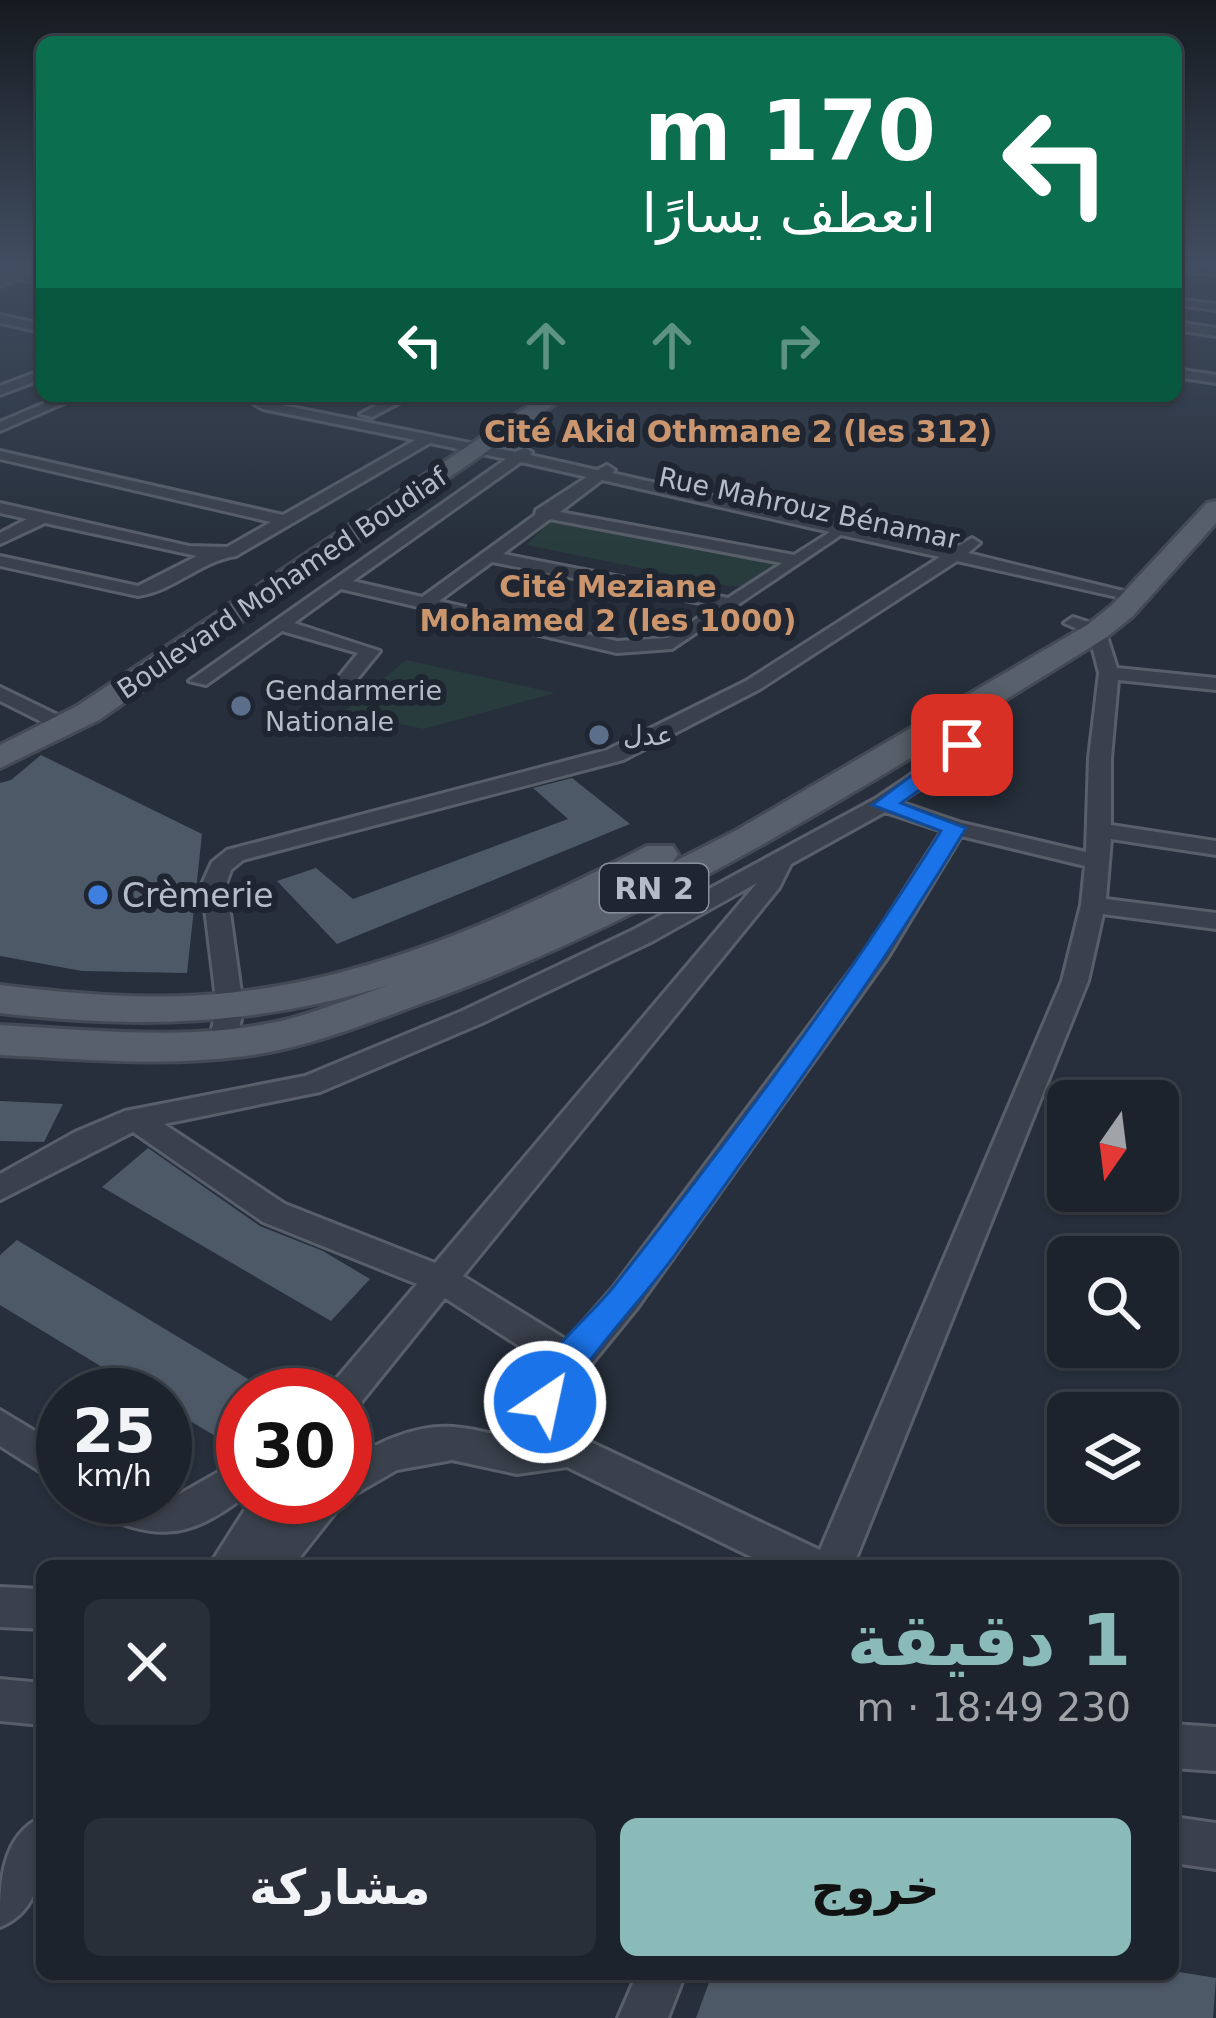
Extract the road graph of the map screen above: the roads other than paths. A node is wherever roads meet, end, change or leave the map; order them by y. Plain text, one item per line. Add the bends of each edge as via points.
1 (1182, 371) edge
2 (1216, 376) edge
3 (36, 377) edge
4 (0, 392) edge
5 (60, 402) edge
6 (292, 402) edge
7 (298, 402) edge
8 (392, 402) edge
9 (522, 402) edge
10 (549, 402) edge
11 (367, 414) junction
12 (0, 427) edge
13 (426, 440) junction
14 (492, 445) junction
15 (0, 454) edge
16 (605, 471) junction
17 (1216, 484) edge
18 (0, 508) edge
19 (1216, 508) edge
20 (542, 513) junction
21 (42, 518) junction
22 (285, 520) junction
23 (834, 536) dead end
24 (0, 538) edge
25 (962, 550) junction
26 (212, 554) junction
27 (489, 556) junction
28 (794, 560) junction
29 (0, 561) edge
30 (338, 583) junction
31 (1129, 587) junction
32 (426, 602) junction
33 (731, 604) junction
34 (278, 625) junction
35 (1085, 627) junction
36 (1109, 673) junction
37 (199, 681) dead end
38 (1216, 685) edge
39 (338, 690) dead end
40 (0, 692) edge
41 (962, 716) junction
42 (54, 719) junction
43 (0, 732) edge
44 (0, 758) edge
45 (883, 805) junction
46 (955, 828) junction
47 (1100, 830) junction
48 (1216, 848) edge
49 (784, 855) junction
50 (1098, 862) junction
51 (1093, 904) junction
52 (1216, 921) edge
53 (0, 1000) edge
54 (226, 1024) junction
55 (0, 1040) edge
56 (135, 1119) junction
57 (0, 1188) edge
58 (443, 1280) junction
59 (571, 1361) junction
60 (368, 1368) edge
61 (0, 1426) edge
62 (569, 1450) junction
63 (36, 1451) edge
64 (372, 1466) edge
65 (257, 1524) edge
66 (304, 1524) edge
67 (233, 1560) edge
68 (268, 1560) edge
69 (799, 1560) edge
70 (835, 1560) edge
71 (0, 1607) edge
72 (36, 1609) edge
73 (0, 1700) edge
74 (36, 1703) edge
75 (1179, 1746) edge
76 (1216, 1749) edge
77 (1179, 1841) edge
78 (1216, 1846) edge
79 (36, 1849) edge
80 (0, 1904) edge
81 (659, 1980) edge
82 (643, 2018) edge

1 - 2 street
3 - 4 street
5 - 12 street
6 - 13 street
7 - 11 street
8 - 11 street
9 - 14 main road, Boulevard Mohamed Boudiaf
10 - 14 main road, Boulevard Mohamed Boudiaf
11 - 14 street
13 - 14 street
13 - 22 street
14 - 16 street, Rue Mahrouz Bénamar
14 - 30 street
14 - 42 main road, Boulevard Mohamed Boudiaf
15 - 22 street
16 - 20 street
16 - 25 street, Rue Mahrouz Bénamar
17 - 31 main road, RN 2
18 - 21 street
19 - 31 main road, RN 2
20 - 27 street
20 - 28 street
21 - 24 street
21 - 26 street
22 - 26 street
23 - 28 street
25 - 31 street, Rue Mahrouz Bénamar
25 - 54 street via 810,648 629,748 235,855 214,884
26 - 29 street via 138,591
27 - 32 street
27 - 33 street
28 - 33 street
30 - 32 street
30 - 34 street
31 - 35 main road, RN 2
32 - 33 street via 649,648 672,643
34 - 37 street
34 - 39 street via 370,650
35 - 36 street
35 - 41 main road, RN 2
35 - 54 main road, RN 2 via 629,870 455,946
36 - 38 street
36 - 47 street
40 - 42 street
41 - 45 street via 962,745 951,758
41 - 54 main road, RN 2 via 603,915 508,958 281,1035
42 - 43 main road, Boulevard Mohamed Boudiaf
42 - 44 main road, Boulevard Mohamed Boudiaf
45 - 46 street
45 - 49 street
46 - 50 street
46 - 59 street via 879,951
47 - 48 street
47 - 50 street
49 - 56 street via 644,934 398,1051 310,1085
49 - 58 street via 770,883
50 - 51 street
51 - 52 street
51 - 70 street via 1075,981
53 - 54 main road, RN 2
54 - 55 main road, RN 2 via 119,1045
56 - 57 street
56 - 58 street via 274,1213
58 - 59 street
58 - 60 street
59 - 62 street via 545,1402
61 - 63 street
62 - 64 street via 518,1456 452,1443
62 - 69 street
65 - 67 street
66 - 68 street
71 - 72 street
73 - 74 street
75 - 76 street
77 - 78 street
79 - 80 street
81 - 82 street

